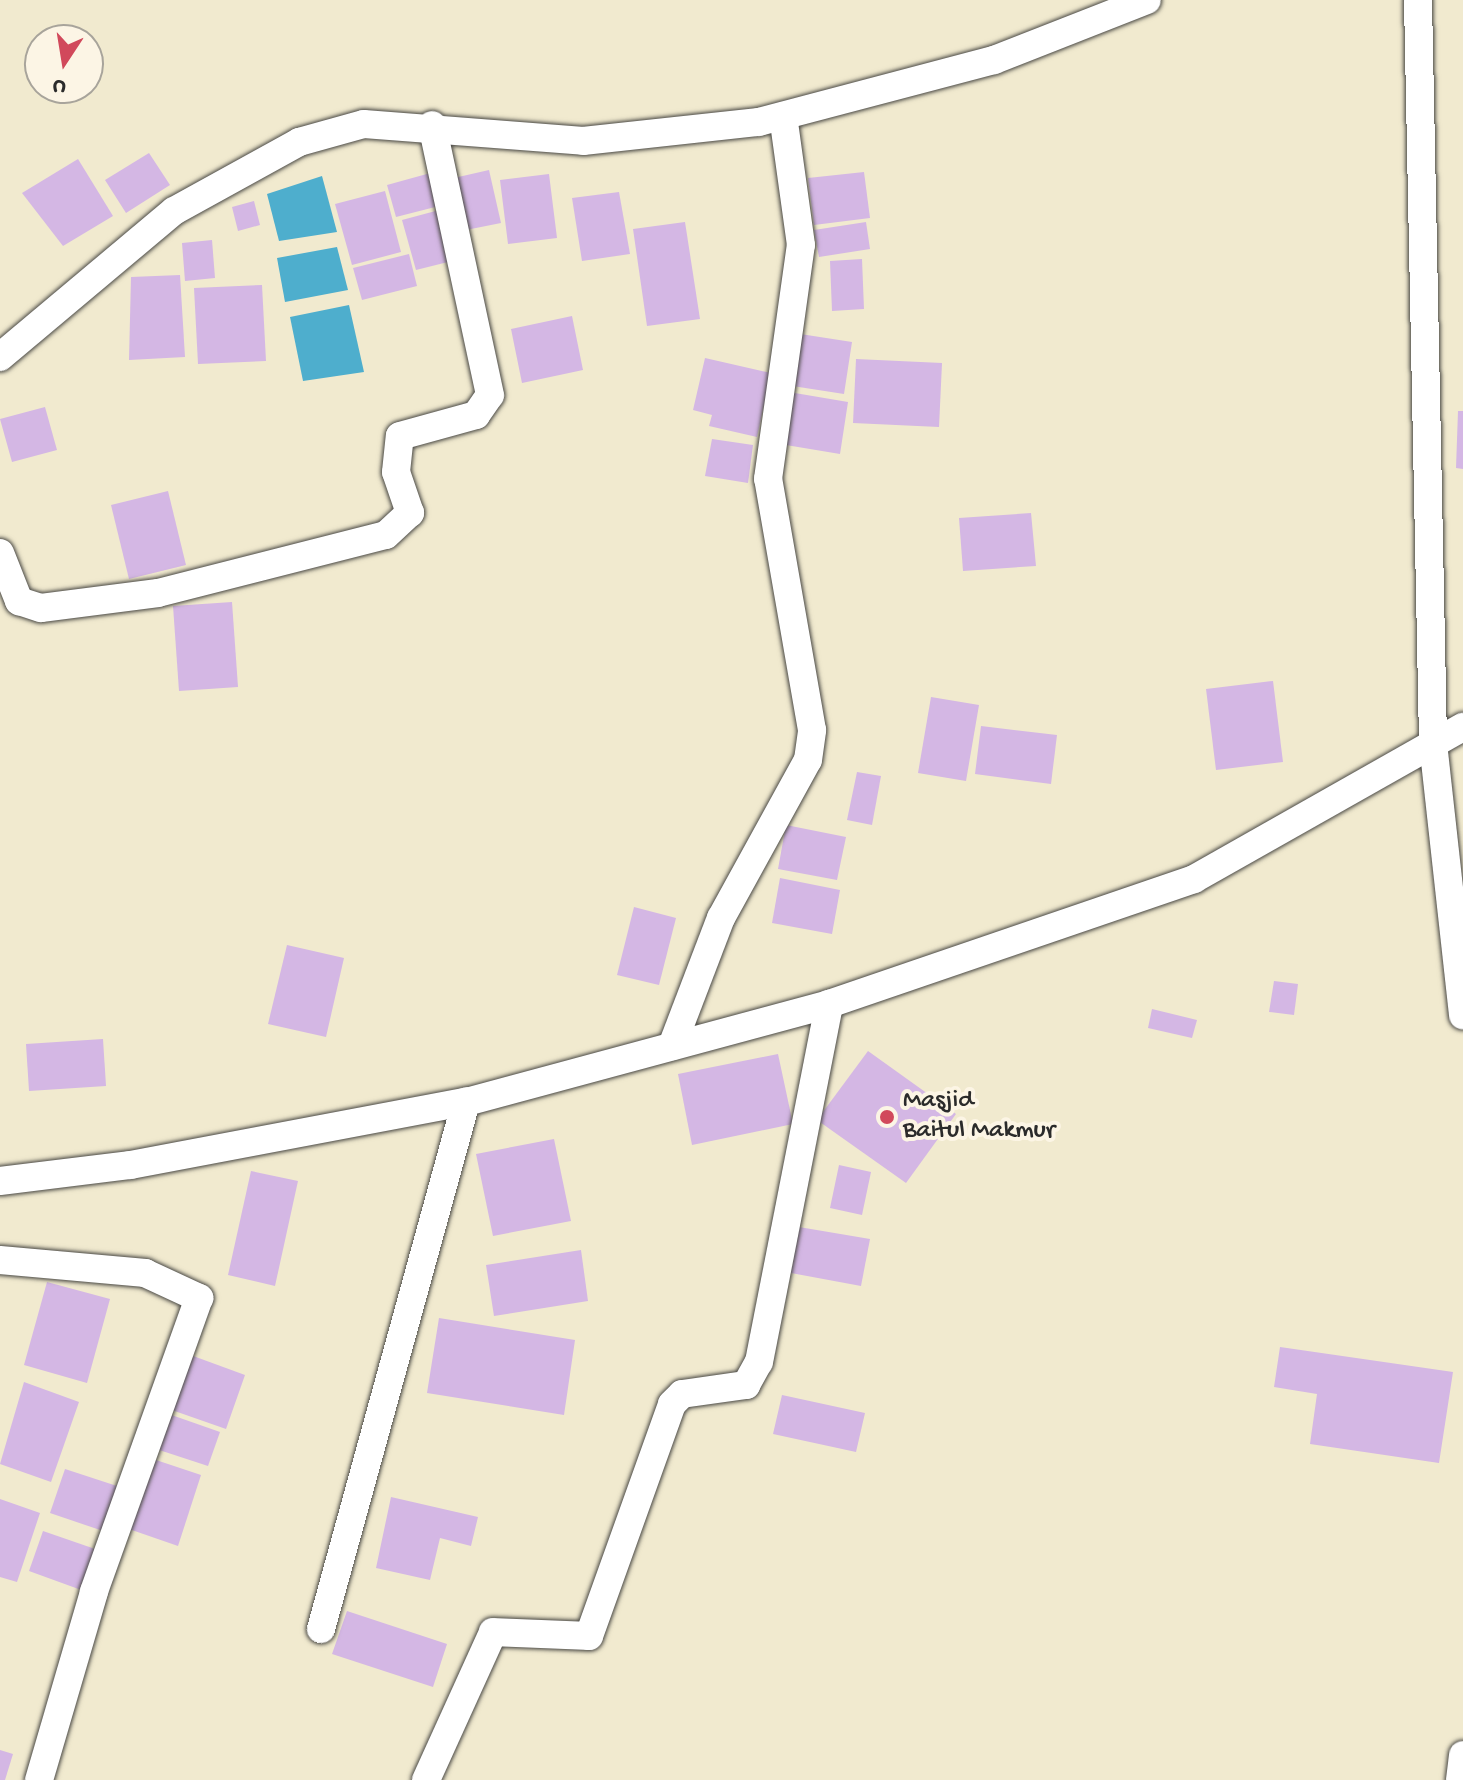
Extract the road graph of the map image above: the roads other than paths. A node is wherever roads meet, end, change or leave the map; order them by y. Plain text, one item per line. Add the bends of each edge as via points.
1 (1147, 0) edge
2 (1418, 0) edge
3 (783, 116) junction
4 (432, 125) junction
5 (0, 357) edge
6 (0, 553) edge
7 (1463, 727) edge
8 (1433, 743) junction
9 (829, 1004) junction
10 (1463, 1015) edge
11 (672, 1046) junction
12 (466, 1102) junction
13 (0, 1181) edge
14 (0, 1260) edge
15 (321, 1629) dead end
16 (1463, 1755) edge
17 (39, 1780) edge
18 (426, 1780) edge
19 (1460, 1780) edge

1 - 3 street via 994,60
2 - 8 street
3 - 4 street via 647,139 583,141
3 - 11 street via 801,245 768,479 812,730 808,760 721,918
4 - 5 street via 364,124 299,142 230,175 174,211
4 - 6 street via 490,395 476,415 400,436 396,472 410,513 386,535 158,593 41,608 19,601
7 - 8 street
8 - 9 street via 1194,879
8 - 10 street
9 - 11 street
9 - 18 street via 759,1362 746,1385 682,1394 672,1404 589,1636 493,1632
11 - 12 street
12 - 13 street via 131,1165
12 - 15 street via 390,1401
14 - 17 street via 145,1273 199,1298 94,1592
16 - 19 street

